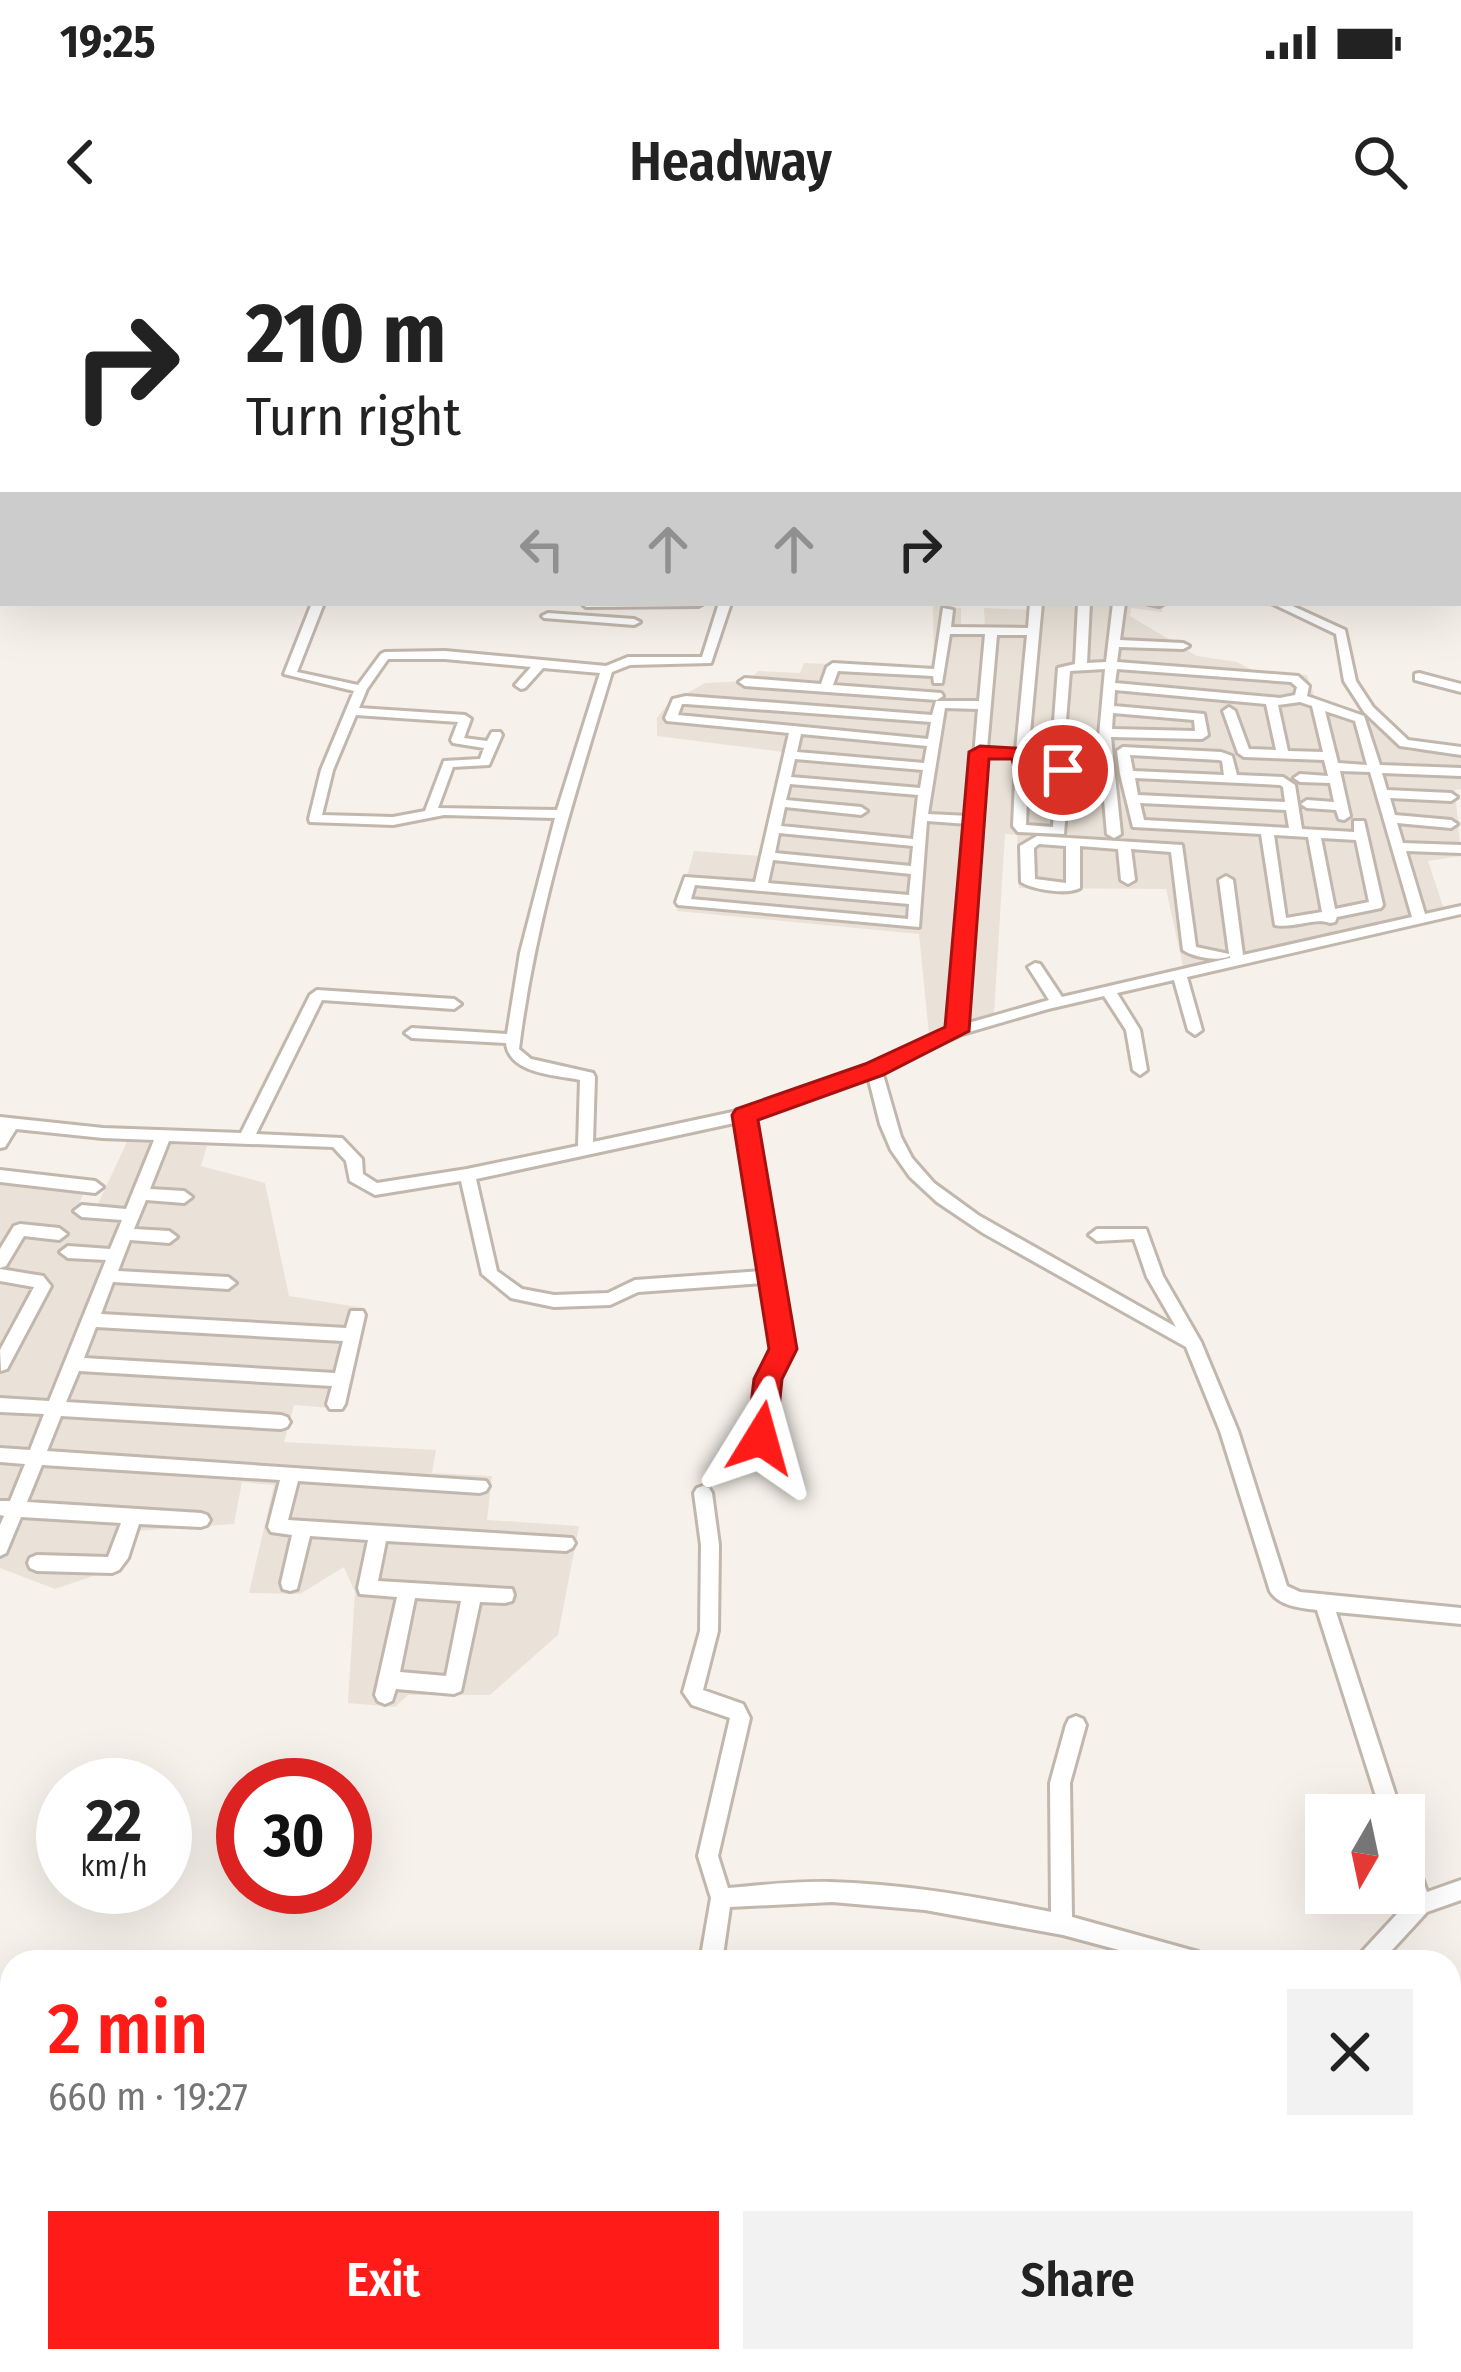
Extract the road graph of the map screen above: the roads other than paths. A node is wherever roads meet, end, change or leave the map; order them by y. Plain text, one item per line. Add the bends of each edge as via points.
1 (317, 606) edge
2 (606, 606) edge
3 (724, 606) edge
4 (1036, 606) edge
5 (1084, 606) edge
6 (1119, 606) edge
7 (1284, 606) edge
8 (946, 610) dead end
9 (548, 616) dead end
10 (602, 620) junction
11 (634, 622) dead end
12 (1117, 624) junction
13 (944, 630) junction
14 (991, 632) junction
15 (1034, 632) junction
16 (1148, 642) junction
17 (1115, 643) junction
18 (1184, 646) dead end
19 (1081, 664) junction
20 (538, 665) junction
21 (1111, 665) junction
22 (608, 670) junction
23 (939, 674) junction
24 (1419, 677) dead end
25 (521, 685) dead end
26 (1031, 685) junction
27 (793, 686) junction
28 (1108, 686) junction
29 (826, 688) junction
30 (1063, 688) junction
31 (1461, 688) edge
32 (362, 689) junction
33 (1301, 698) junction
34 (941, 700) junction
35 (1271, 701) junction
36 (733, 704) junction
37 (983, 705) junction
38 (1318, 706) junction
39 (792, 709) junction
40 (1107, 709) junction
41 (351, 711) junction
42 (1229, 711) dead end
43 (938, 719) junction
44 (792, 732) junction
45 (1024, 736) junction
46 (1106, 736) junction
47 (1059, 737) junction
48 (934, 743) junction
49 (1461, 751) edge
50 (980, 752) junction
51 (1283, 754) junction
52 (791, 755) junction
53 (1022, 760) junction
54 (930, 767) junction
55 (1332, 768) junction
56 (1377, 769) junction
57 (1063, 770) junction
58 (1461, 772) edge
59 (1108, 774) junction
60 (1126, 774) junction
61 (1231, 778) junction
62 (1300, 778) dead end
63 (786, 780) junction
64 (866, 787) junction
65 (926, 792) junction
66 (1384, 794) junction
67 (1451, 797) dead end
68 (1132, 799) junction
69 (781, 803) junction
70 (1299, 805) junction
71 (861, 811) junction
72 (430, 812) junction
73 (563, 814) junction
74 (921, 817) junction
75 (1391, 819) junction
76 (974, 820) junction
77 (1451, 824) dead end
78 (775, 829) junction
79 (1267, 832) junction
80 (1296, 833) junction
81 (1314, 834) junction
82 (857, 837) junction
83 (1119, 840) junction
84 (1072, 842) junction
85 (919, 843) junction
86 (1399, 847) junction
87 (1461, 849) edge
88 (768, 856) junction
89 (916, 870) junction
90 (1128, 880) dead end
91 (1226, 880) dead end
92 (761, 885) junction
93 (913, 900) junction
94 (1461, 910) edge
95 (1327, 914) junction
96 (1419, 918) junction
97 (1341, 934) junction
98 (1237, 957) junction
99 (1035, 967) dead end
100 (1179, 973) junction
101 (1108, 991) junction
102 (1058, 1002) junction
103 (454, 1004) dead end
104 (1195, 1030) dead end
105 (957, 1031) junction
106 (412, 1034) dead end
107 (513, 1040) junction
108 (874, 1070) junction
109 (1140, 1070) dead end
110 (745, 1115) junction
111 (5, 1124) edge
112 (163, 1136) junction
113 (246, 1139) junction
114 (0, 1143) edge
115 (585, 1150) junction
116 (467, 1175) junction
117 (0, 1176) edge
118 (95, 1187) dead end
119 (140, 1194) junction
120 (184, 1197) dead end
121 (82, 1211) dead end
122 (132, 1215) junction
123 (0, 1228) edge
124 (20, 1230) junction
125 (59, 1234) dead end
126 (124, 1234) junction
127 (1097, 1235) dead end
128 (169, 1237) dead end
129 (68, 1252) dead end
130 (116, 1255) junction
131 (0, 1262) edge
132 (0, 1274) edge
133 (108, 1276) junction
134 (768, 1277) junction
135 (228, 1283) dead end
136 (357, 1315) dead end
137 (90, 1320) junction
138 (352, 1335) junction
139 (1193, 1343) junction
140 (1, 1364) edge
141 (73, 1364) junction
142 (341, 1380) junction
143 (336, 1404) dead end
144 (0, 1405) edge
145 (56, 1408) junction
146 (281, 1421) dead end
147 (761, 1438) dead end
148 (0, 1455) edge
149 (36, 1457) junction
150 (291, 1474) junction
151 (480, 1486) dead end
152 (703, 1493) dead end
153 (8, 1508) edge
154 (132, 1516) junction
155 (201, 1520) dead end
156 (303, 1528) junction
157 (378, 1533) junction
158 (566, 1543) dead end
159 (0, 1548) edge
160 (37, 1563) dead end
161 (290, 1583) dead end
162 (407, 1590) junction
163 (472, 1593) junction
164 (505, 1594) dead end
165 (1324, 1603) junction
166 (1461, 1616) edge
167 (1076, 1725) dead end
168 (1385, 1794) edge
169 (1461, 1890) edge
170 (721, 1898) junction
171 (1425, 1902) edge
172 (1411, 1914) edge
173 (1062, 1925) junction
174 (713, 1950) edge
175 (1154, 1950) edge
176 (1378, 1950) edge

1 - 32 street via 290,674
2 - 10 street
3 - 22 street via 709,660 628,661
4 - 15 street
5 - 19 street
6 - 12 street
7 - 49 street via 1341,632 1354,693 1404,743
8 - 13 street
9 - 10 street
10 - 11 street
12 - 16 street
12 - 17 street
13 - 14 street
13 - 23 street
14 - 15 street
14 - 37 street
15 - 26 street
16 - 17 street
16 - 18 street
17 - 21 street
19 - 21 street
19 - 30 street via 1065,666
20 - 22 street
20 - 25 street
20 - 32 street via 382,656
21 - 28 street
21 - 33 street via 1287,678 1300,682
22 - 73 street
23 - 29 street via 833,667
23 - 34 street
24 - 31 street
26 - 30 street
26 - 45 street
27 - 29 street
27 - 36 street via 741,684
27 - 39 street
28 - 35 street
28 - 40 street
29 - 34 street
30 - 47 street
32 - 41 street
33 - 35 street
33 - 38 street
34 - 37 street
34 - 43 street
35 - 51 street
36 - 39 street
36 - 44 street via 680,700 671,720
37 - 50 street
38 - 55 street
38 - 56 street via 1364,723
39 - 43 street
39 - 44 street
40 - 46 street
40 - 46 street via 1200,716 1202,735
41 - 72 street via 315,819
41 - 72 street via 465,719 457,740 494,741 481,764 448,764
42 - 51 street via 1240,751
43 - 48 street
44 - 48 street
44 - 52 street
45 - 47 street
45 - 53 street
46 - 47 street
46 - 59 street
48 - 54 street
50 - 53 street
50 - 76 street
51 - 55 street
52 - 54 street
52 - 63 street
53 - 57 street
53 - 57 street via 1023,829 1059,831
54 - 65 street
55 - 56 street
55 - 62 street
55 - 70 street via 1343,811
56 - 58 street
56 - 66 street
57 - 59 street
59 - 83 street
60 - 61 street
60 - 61 street via 1124,751 1221,756
60 - 68 street
61 - 70 street via 1283,781
63 - 64 street
63 - 69 street
64 - 65 street
64 - 71 street
65 - 74 street
66 - 67 street
66 - 75 street
68 - 70 street
68 - 79 street via 1138,824
69 - 71 street
69 - 78 street
70 - 80 street
71 - 82 street
72 - 73 street
73 - 107 street
74 - 76 street
74 - 85 street
75 - 77 street
75 - 86 street
76 - 105 street
78 - 82 street
78 - 88 street
79 - 80 street
79 - 95 street via 1280,922
80 - 81 street
81 - 95 street
81 - 95 street via 1361,830 1376,905
82 - 85 street
83 - 84 street
83 - 90 street
83 - 98 street via 1177,848 1190,950
84 - 84 street via 1028,846 1028,883 1073,888
85 - 89 street
86 - 87 street
86 - 96 street
88 - 89 street
88 - 92 street
89 - 93 street
91 - 98 street
92 - 93 street
92 - 93 street via 688,880 683,902 914,924
94 - 96 street
95 - 97 street
96 - 97 street
97 - 98 street
98 - 100 street
99 - 102 street
100 - 101 street
100 - 104 street
101 - 102 street
101 - 109 street via 1133,1030
102 - 105 street
103 - 113 street via 316,995
105 - 108 street
106 - 107 street
107 - 115 street via 515,1058 526,1064 588,1077
108 - 110 street
108 - 139 street via 899,1150 931,1188 1073,1281
110 - 115 street
110 - 134 street
111 - 112 street
111 - 114 street
112 - 113 street
112 - 119 street
113 - 116 street via 342,1144 368,1187
115 - 116 street
116 - 134 street via 490,1274 518,1294 610,1299 635,1286
117 - 118 street
119 - 120 street
119 - 122 street
121 - 122 street
122 - 126 street
123 - 124 street
124 - 125 street
124 - 131 street
126 - 128 street
126 - 130 street
127 - 139 street via 1141,1234
129 - 130 street
130 - 133 street
132 - 140 street via 43,1286
133 - 135 street
133 - 137 street
134 - 147 street via 783,1349 768,1379
136 - 138 street
137 - 138 street
137 - 141 street
138 - 142 street
139 - 165 street via 1280,1591
141 - 142 street
141 - 145 street
142 - 143 street
144 - 145 street
145 - 146 street
145 - 149 street
148 - 149 street
149 - 150 street
149 - 153 street
150 - 151 street
150 - 156 street via 277,1527
152 - 170 street via 709,1631 693,1692 740,1718 708,1856
153 - 154 street
153 - 159 street
154 - 155 street
154 - 160 street via 112,1564
156 - 157 street
156 - 161 street
157 - 158 street
157 - 162 street via 367,1588
162 - 163 street
162 - 163 street via 387,1688 454,1685
163 - 164 street
165 - 166 street
165 - 168 street
167 - 173 street via 1060,1783
169 - 171 street
170 - 173 street via 831,1892
170 - 174 street
172 - 176 street
173 - 175 street

